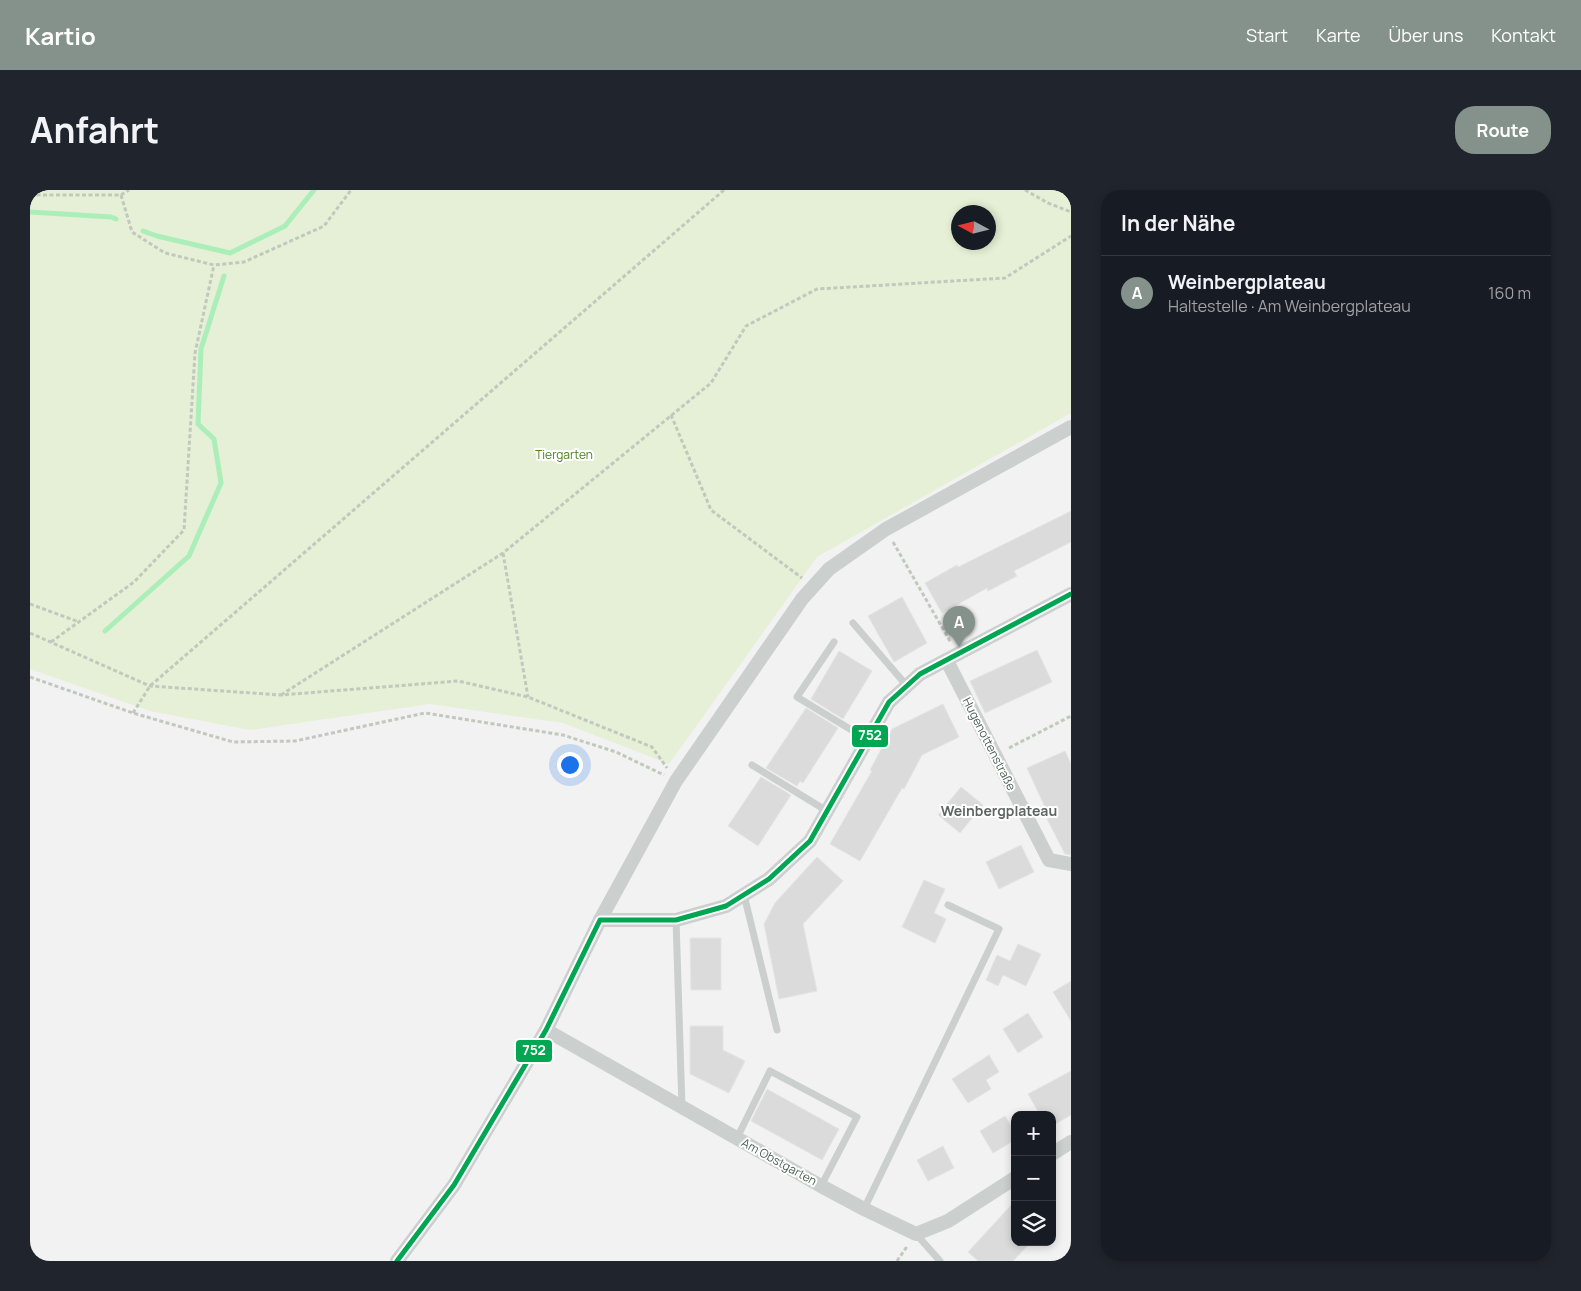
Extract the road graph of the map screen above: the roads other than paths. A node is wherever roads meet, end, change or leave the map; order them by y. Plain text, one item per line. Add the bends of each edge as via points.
1 (1071, 427) edge
2 (1071, 594) edge
3 (853, 623) dead end
4 (834, 642) dead end
5 (952, 658) junction
6 (907, 686) junction
7 (868, 740) junction
8 (752, 765) dead end
9 (827, 811) junction
10 (1071, 864) edge
11 (744, 895) junction
12 (948, 905) dead end
13 (600, 920) junction
14 (676, 920) junction
15 (546, 1030) junction
16 (777, 1030) dead end
17 (682, 1108) junction
18 (737, 1138) junction
19 (1071, 1142) edge
20 (1056, 1151) edge
21 (1011, 1181) edge
22 (821, 1186) junction
23 (864, 1209) junction
24 (916, 1234) junction
25 (397, 1261) edge
26 (940, 1261) edge

1 - 13 street via 886,529 829,569 802,599 676,781
2 - 5 street
3 - 6 lane
4 - 7 lane via 797,697
5 - 6 street via 920,674
5 - 10 street, Hugenottenstraße via 995,755 1049,860
6 - 7 street via 889,702
7 - 9 street
8 - 9 lane
9 - 11 street via 810,841 769,879
11 - 14 street via 726,906
11 - 16 lane
12 - 23 lane via 999,929
13 - 14 street
13 - 15 street
14 - 17 lane
15 - 17 street, Am Obstgarten
15 - 25 street via 454,1185
17 - 18 street, Am Obstgarten
18 - 22 street, Am Obstgarten
18 - 22 lane via 770,1071 857,1118
19 - 20 street
21 - 24 street via 948,1220
22 - 23 street, Am Obstgarten
23 - 24 street, Am Obstgarten
24 - 26 lane

